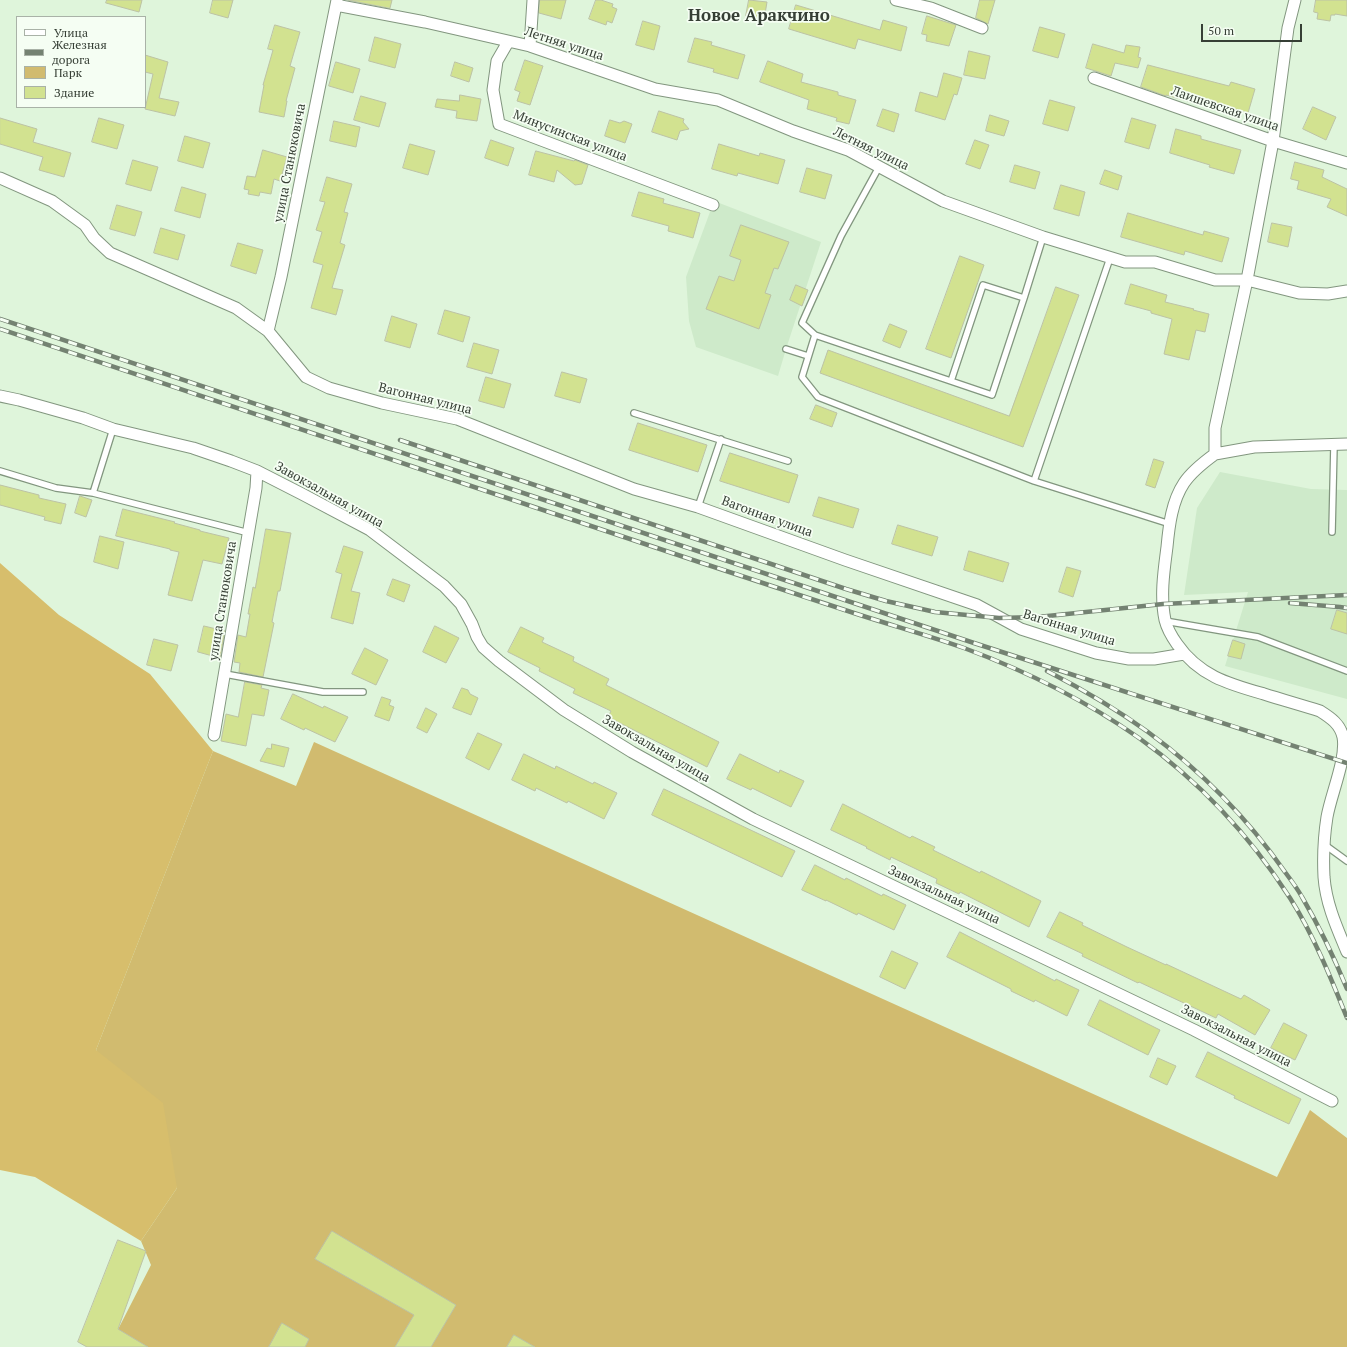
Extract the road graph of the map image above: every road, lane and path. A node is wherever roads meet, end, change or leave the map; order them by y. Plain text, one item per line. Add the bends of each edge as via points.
1 (533, 0) edge
2 (896, 0) edge
3 (1294, 0) edge
4 (336, 3) edge
5 (982, 28) dead end
6 (508, 42) junction
7 (530, 46) junction
8 (1094, 78) dead end
9 (1273, 141) junction
10 (1347, 163) edge
11 (879, 167) junction
12 (0, 178) edge
13 (713, 205) dead end
14 (1043, 237) junction
15 (1110, 258) junction
16 (1247, 280) junction
17 (1347, 291) edge
18 (1024, 298) junction
19 (268, 331) junction
20 (815, 335) junction
21 (786, 349) dead end
22 (808, 356) junction
23 (951, 381) junction
24 (0, 396) edge
25 (634, 413) dead end
26 (113, 429) junction
27 (721, 439) junction
28 (1347, 444) edge
29 (1334, 445) junction
30 (1215, 454) junction
31 (788, 460) dead end
32 (0, 471) edge
33 (257, 472) junction
34 (1034, 481) junction
35 (93, 493) junction
36 (698, 507) junction
37 (1170, 524) junction
38 (1332, 532) dead end
39 (249, 533) junction
40 (1165, 621) junction
41 (1184, 654) junction
42 (1347, 671) edge
43 (225, 674) junction
44 (363, 692) dead end
45 (214, 735) dead end
46 (1324, 845) junction
47 (1347, 861) edge
48 (1347, 952) edge
49 (1332, 1101) dead end

1 - 7 street
2 - 5 street via 930,8
3 - 9 street
4 - 6 street, Летняя улица
4 - 19 street, улица Станюковича
6 - 7 street, Летняя улица
6 - 13 street, Минусинская улица via 497,60 492,90 499,124
7 - 11 street, Летняя улица via 655,89 718,100 793,131 848,150
8 - 9 street, Лаишевская улица
9 - 10 street, Лаишевская улица
9 - 16 street
11 - 14 street, Летняя улица via 941,200
11 - 20 lane via 842,236 802,323
12 - 19 street, Вагонная улица via 52,202 85,225 110,253 236,308
14 - 15 street, Летняя улица
14 - 18 lane
15 - 16 street, Летняя улица via 1124,262 1155,262 1215,280
15 - 34 lane
16 - 17 street, Летняя улица via 1299,293 1328,294
16 - 30 street via 1215,428
18 - 23 lane via 984,284
18 - 23 lane via 992,395
19 - 36 street, Вагонная улица via 306,377 329,388 382,403 457,419 634,489
20 - 22 lane
20 - 23 lane
21 - 22 lane
22 - 34 lane via 802,378 818,397
24 - 26 street, Завокзальная улица via 84,418
25 - 27 lane
26 - 33 street, Завокзальная улица via 194,448
26 - 35 lane
27 - 31 lane
27 - 36 lane
28 - 29 street
29 - 30 street via 1254,447
29 - 38 lane
30 - 37 street via 1184,482
32 - 35 lane via 56,488
33 - 39 street, улица Станюковича
33 - 49 street, Завокзальная улица via 370,530 444,586 461,604 483,647 564,710 632,752 753,819 1194,1030
34 - 37 lane
35 - 39 lane
36 - 41 street, Вагонная улица via 977,605 1021,629 1096,653 1129,659 1154,659
37 - 40 street via 1163,575
39 - 43 street, улица Станюковича
40 - 41 street
40 - 42 lane via 1258,636
41 - 46 street via 1204,671 1227,683 1320,711 1332,718 1340,728 1344,738 1344,753 1327,817
43 - 44 lane via 323,692
43 - 45 street, улица Станюковича
46 - 47 lane
46 - 48 street via 1324,878 1328,900

